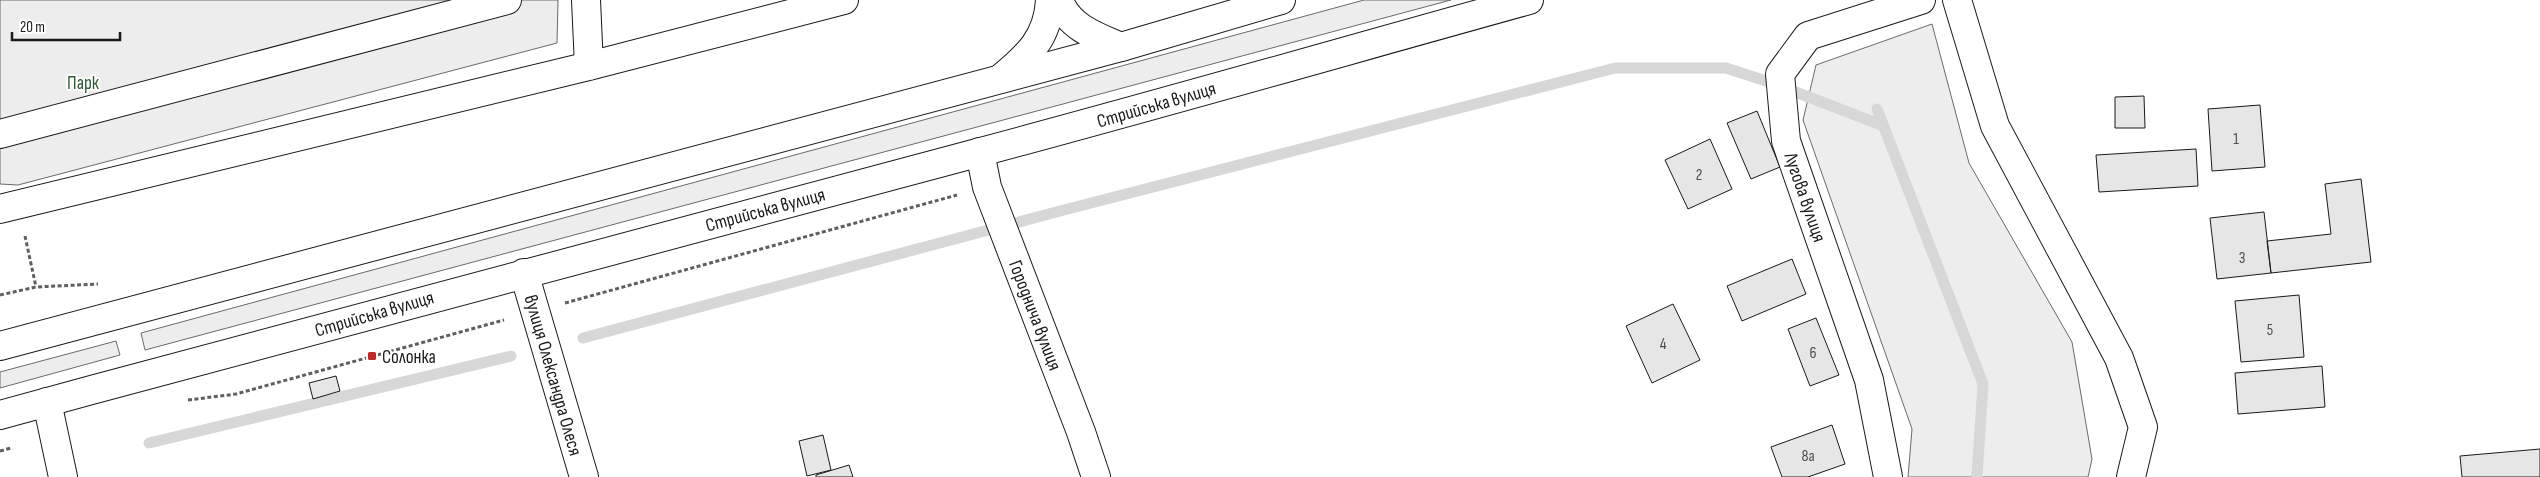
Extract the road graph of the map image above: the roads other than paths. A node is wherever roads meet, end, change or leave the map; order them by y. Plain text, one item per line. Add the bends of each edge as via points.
1 (507, 0) edge
2 (586, 0) edge
3 (844, 0) edge
4 (1050, 0) edge
5 (1059, 0) edge
6 (1281, 0) edge
7 (1529, 0) edge
8 (1921, 0) edge
9 (1957, 0) edge
10 (1121, 47) junction
11 (589, 66) junction
12 (1000, 79) junction
13 (0, 134) edge
14 (980, 152) junction
15 (9, 206) edge
16 (524, 273) junction
17 (0, 346) edge
18 (47, 402) junction
19 (0, 415) edge
20 (64, 477) edge
21 (584, 477) edge
22 (1096, 477) edge
23 (1888, 477) edge
24 (2130, 477) edge

1 - 13 main road
2 - 11 main road
3 - 11 main road
4 - 12 main road via 1042,37
5 - 10 main road via 1072,22
6 - 10 main road
7 - 14 main road, Стрийська вулиця
8 - 23 main road, Лугова вулиця via 1808,36 1780,74 1786,141 1869,380
9 - 24 main road via 1995,126 2118,358 2143,427
10 - 12 main road
11 - 15 main road
12 - 17 main road
14 - 16 main road, Стрийська вулиця
14 - 22 main road, Городнича вулиця via 991,199
16 - 18 main road, Стрийська вулиця
16 - 21 main road, вулиця Олександра Олеся
18 - 19 main road, Стрийська вулиця
18 - 20 main road

